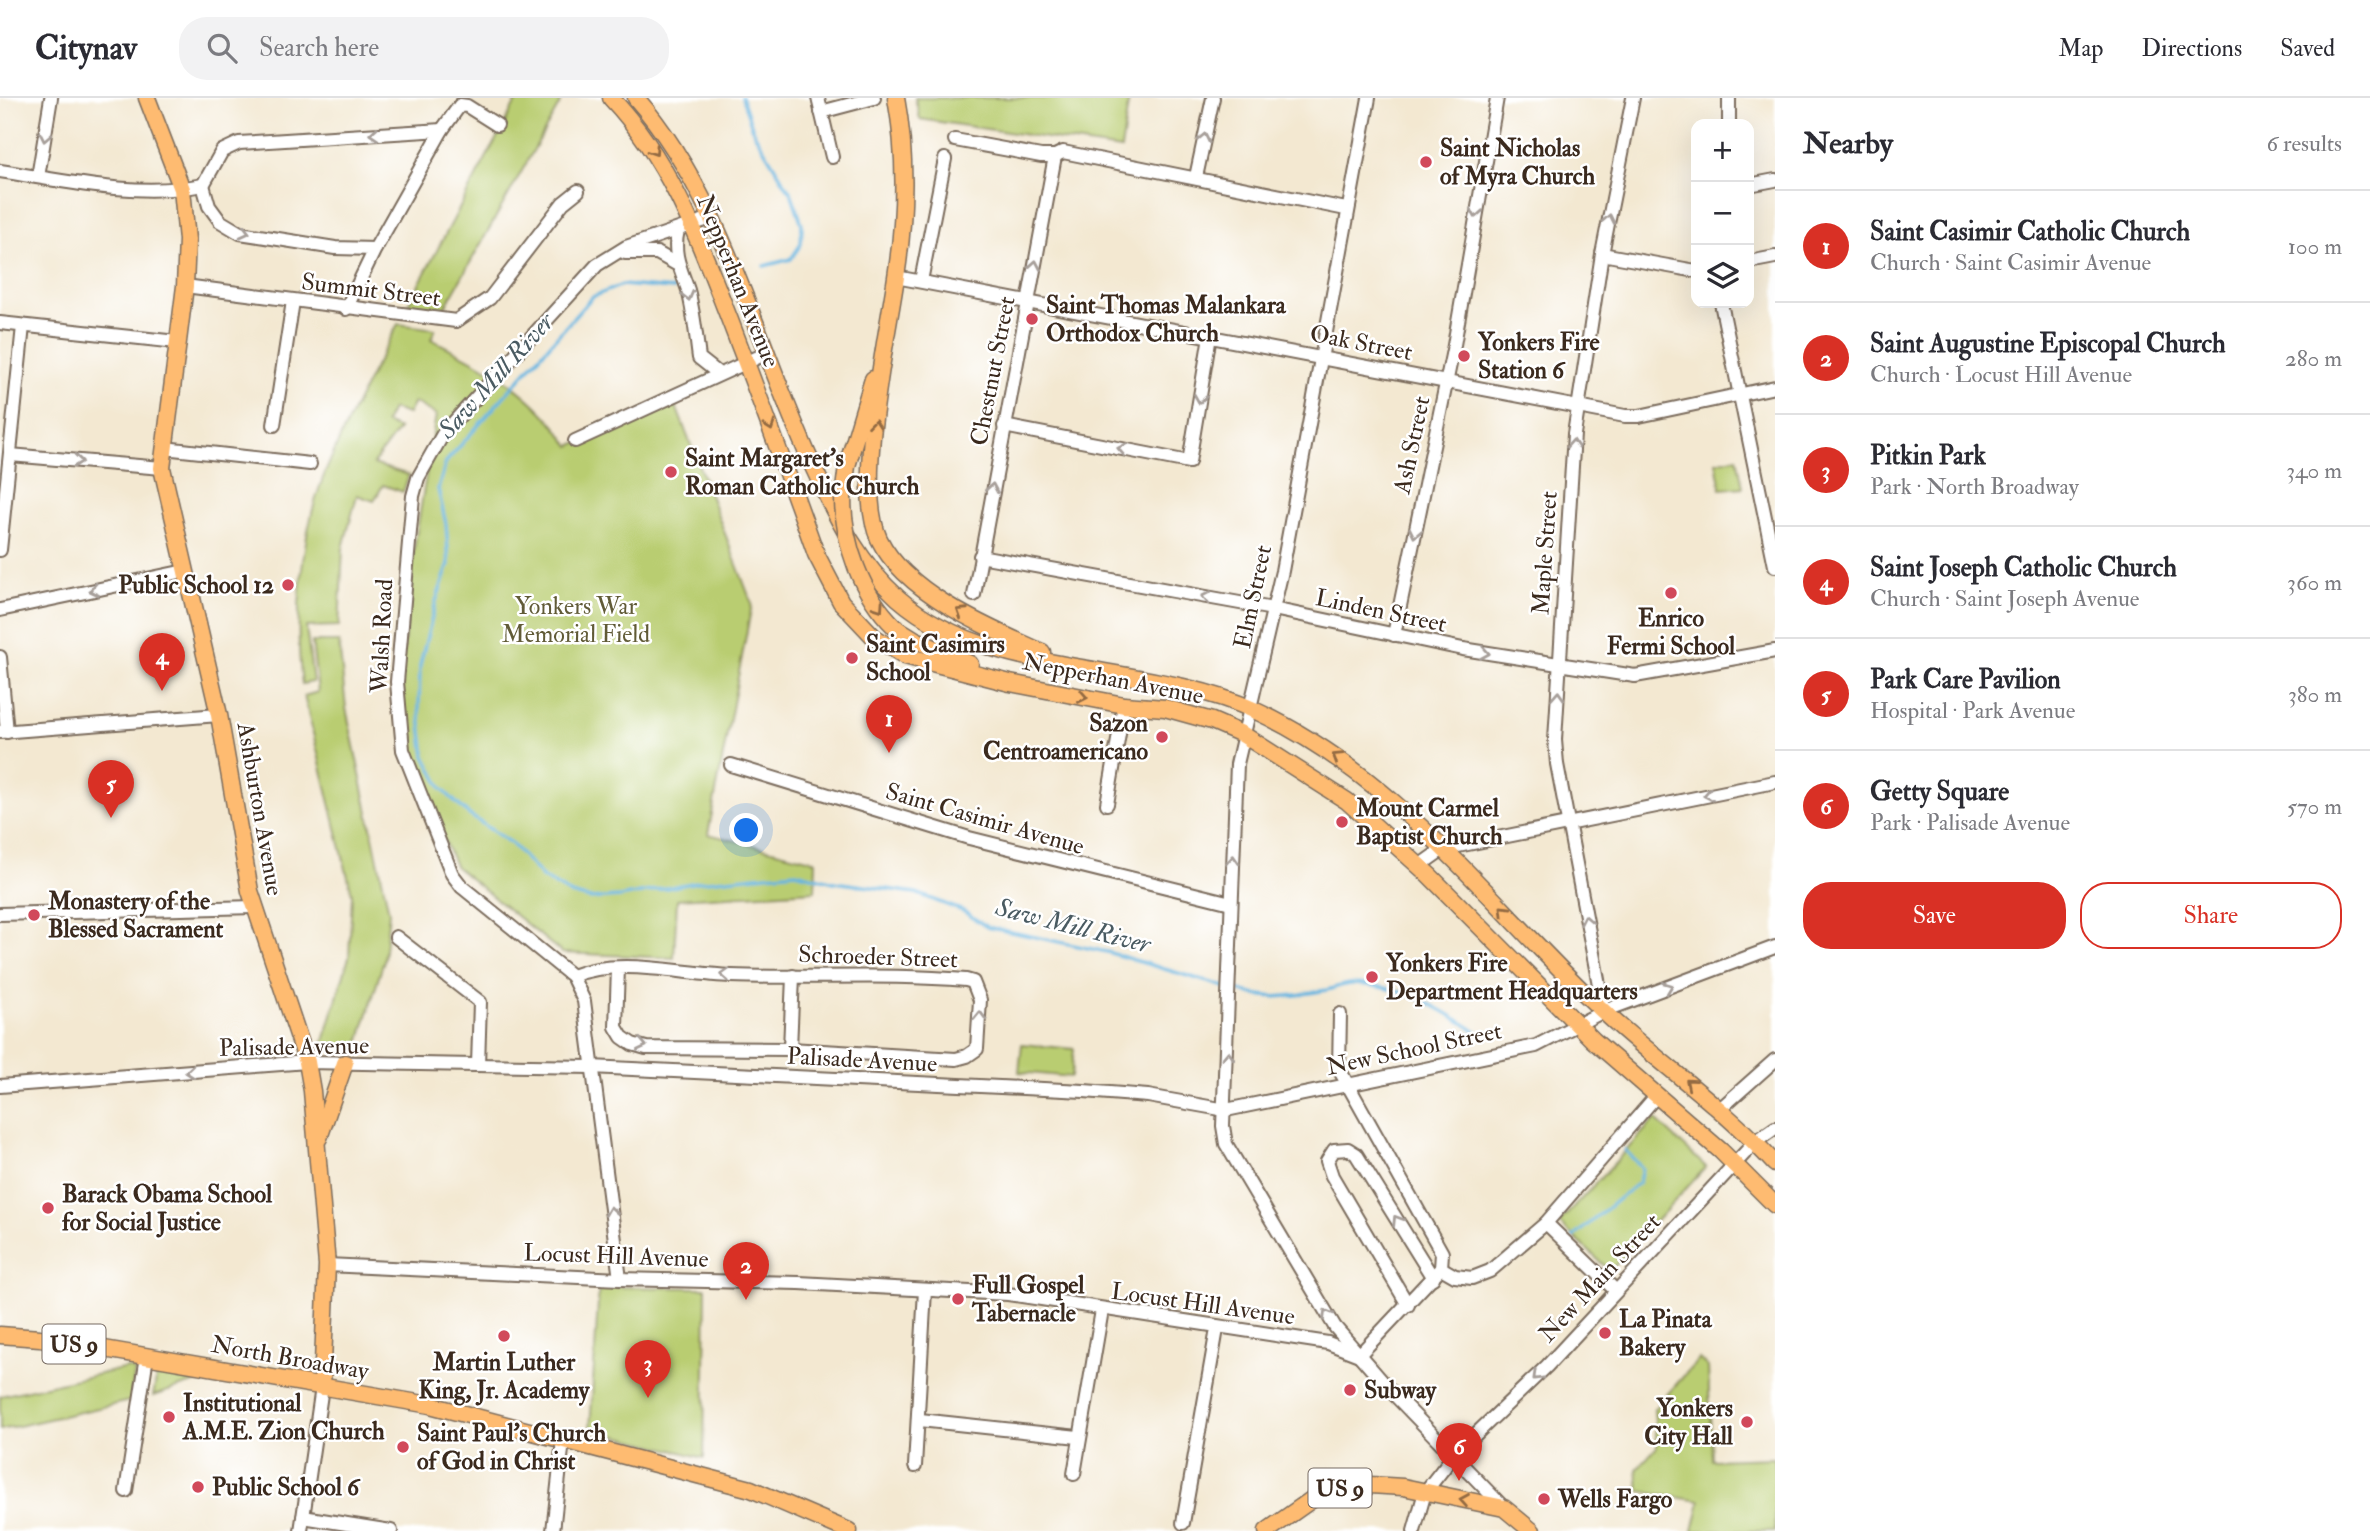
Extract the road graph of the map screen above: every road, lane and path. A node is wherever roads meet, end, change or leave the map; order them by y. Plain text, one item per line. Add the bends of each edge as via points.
1 (51, 98) edge
2 (147, 98) edge
3 (611, 98) edge
4 (636, 98) edge
5 (818, 98) edge
6 (874, 98) edge
7 (895, 98) edge
8 (1213, 98) edge
9 (1369, 98) edge
10 (1497, 98) edge
11 (1633, 98) edge
12 (1729, 98) edge
13 (821, 112) junction
14 (1729, 119) edge
15 (497, 125) dead end
16 (442, 130) junction
17 (956, 140) dead end
18 (1055, 156) junction
19 (832, 157) dead end
20 (945, 159) dead end
21 (0, 171) edge
22 (38, 177) junction
23 (1196, 177) junction
24 (1775, 180) edge
25 (1754, 184) edge
26 (202, 185) junction
27 (182, 189) junction
28 (578, 191) dead end
29 (1346, 209) junction
30 (711, 218) junction
31 (694, 225) junction
32 (678, 230) junction
33 (375, 249) junction
34 (611, 254) junction
35 (1602, 254) junction
36 (1775, 257) edge
37 (1754, 261) edge
38 (678, 265) junction
39 (1691, 270) edge
40 (896, 277) junction
41 (921, 281) junction
42 (185, 286) junction
43 (293, 301) junction
44 (1028, 303) junction
45 (1722, 308) edge
46 (346, 309) junction
47 (0, 323) edge
48 (23, 326) junction
49 (1210, 336) junction
50 (177, 342) junction
51 (883, 343) junction
52 (765, 354) junction
53 (1320, 356) junction
54 (699, 358) junction
55 (746, 362) junction
56 (718, 373) junction
57 (1447, 381) junction
58 (690, 386) junction
59 (1775, 387) edge
60 (1740, 394) junction
61 (1577, 410) junction
62 (274, 425) dead end
63 (1004, 426) junction
64 (575, 440) dead end
65 (164, 448) junction
66 (10, 455) junction
67 (310, 464) dead end
68 (162, 468) junction
69 (1770, 518) edge
70 (0, 550) edge
71 (980, 556) junction
72 (1775, 566) edge
73 (185, 571) junction
74 (974, 595) dead end
75 (1273, 609) junction
76 (0, 610) edge
77 (1394, 635) junction
78 (1775, 651) edge
79 (0, 657) edge
80 (1066, 663) junction
81 (1559, 666) junction
82 (1041, 689) junction
83 (1124, 705) junction
84 (1250, 708) junction
85 (219, 715) junction
86 (3, 732) edge
87 (1242, 734) junction
88 (731, 765) dead end
89 (1775, 782) edge
90 (1107, 804) dead end
91 (1568, 824) junction
92 (1443, 849) junction
93 (1419, 866) junction
94 (1231, 903) junction
95 (254, 907) junction
96 (0, 914) edge
97 (396, 937) dead end
98 (1775, 947) edge
99 (618, 968) junction
100 (572, 976) junction
101 (793, 976) junction
102 (1604, 1011) junction
103 (1340, 1014) dead end
104 (1577, 1024) junction
105 (790, 1049) junction
106 (1775, 1060) edge
107 (307, 1062) junction
108 (345, 1063) junction
109 (478, 1065) junction
110 (591, 1067) junction
111 (1347, 1084) junction
112 (0, 1086) edge
113 (1657, 1095) junction
114 (1721, 1108) junction
115 (1226, 1110) junction
116 (1775, 1128) edge
117 (318, 1140) junction
118 (1755, 1142) junction
119 (1734, 1164) junction
120 (1775, 1164) edge
121 (1775, 1205) edge
122 (1546, 1223) junction
123 (327, 1265) junction
124 (1437, 1273) junction
125 (620, 1279) junction
126 (925, 1290) junction
127 (1616, 1291) junction
128 (1408, 1305) junction
129 (1102, 1310) junction
130 (1217, 1329) junction
131 (0, 1335) edge
132 (1359, 1355) junction
133 (147, 1356) junction
134 (322, 1387) junction
135 (920, 1420) junction
136 (1078, 1437) junction
137 (563, 1440) junction
138 (1454, 1455) junction
139 (915, 1466) dead end
140 (1074, 1474) dead end
141 (127, 1491) dead end
142 (1425, 1492) junction
143 (1504, 1508) junction
144 (303, 1517) junction
145 (1183, 1522) dead end
146 (301, 1531) edge
147 (391, 1531) edge
148 (553, 1531) edge
149 (849, 1531) edge
150 (1267, 1531) edge
151 (1414, 1531) edge
152 (1532, 1531) edge

1 -> 22 street
2 - 27 main road, Ashburton Avenue
3 -> 31 main road, Nepperhan Avenue via 637,125 660,160
4 - 30 main road, Nepperhan Avenue via 665,134
5 - 13 street
6 - 13 street
7 - 40 main road via 904,200
23 -> 8 street
9 - 29 street, Elm Street
10 -> 57 street, Ash Street
35 -> 11 street, Maple Street
12 - 14 street
13 - 19 street
15 - 16 street via 460,105
16 -> 26 street via 239,143 222,151
16 - 33 street
17 - 18 street
18 - 23 street via 1063,152
44 -> 18 street, Chestnut Street
20 - 41 street
21 - 22 street
22 - 27 street via 129,190
23 - 29 street
24 - 25 street
26 - 27 street
26 -> 33 street via 220,221 240,233 335,248
27 - 42 main road, Ashburton Avenue
28 - 46 street, Summit Street via 563,203 490,298 456,321
29 - 53 street, Elm Street
30 - 31 street, Walsh Road
30 - 52 main road, Nepperhan Avenue
31 - 32 street, Walsh Road
31 - 55 main road, Nepperhan Avenue
32 - 34 street, Walsh Road
32 - 38 street
33 - 46 street
34 - 38 street via 657,253
34 - 100 street, Walsh Road via 443,434 418,478 397,682 403,750 452,874
35 - 39 street
35 - 61 street, Maple Street
36 - 37 street
38 -> 54 street via 688,291
40 - 41 street, Oak Street
40 - 51 main road
41 - 44 street, Oak Street
42 - 43 street, Summit Street
42 - 50 main road, Ashburton Avenue
43 - 46 street, Summit Street
43 - 62 street
44 - 49 street, Oak Street
44 - 63 street, Chestnut Street
45 - 60 street
47 - 48 street
48 - 50 street
48 - 66 street
49 - 53 street, Oak Street
49 -> 63 street via 1189,462
50 - 65 main road, Ashburton Avenue
80 -> 51 main road via 976,621 920,586 880,540 869,489
51 -> 82 main road, bridge via 846,466 843,498 852,557 867,589 895,627 951,657
52 - 55 street
52 - 80 main road, Nepperhan Avenue via 832,507 871,571 927,620 967,640
53 - 57 street, Oak Street
53 - 75 street, Elm Street
54 - 56 street
54 - 58 street via 697,376
55 - 56 street
55 -> 82 main road, Nepperhan Avenue via 816,554 841,602 874,637 905,656
56 - 58 street
57 - 61 street, Oak Street
57 -> 77 street, Ash Street
58 - 64 street
59 - 60 street, Oak Street
60 - 61 street, Oak Street via 1639,416
60 - 69 street
81 -> 61 street, Maple Street
71 -> 63 street, Chestnut Street
65 - 67 street
65 - 68 main road, Ashburton Avenue
66 -> 68 street
66 - 70 street
68 - 73 main road, Ashburton Avenue
69 - 72 street
71 - 74 street, Chestnut Street
75 -> 71 street, Linden Street
73 -> 76 street
73 - 85 main road, Ashburton Avenue
75 - 77 street, Linden Street
75 - 84 street, Elm Street
77 -> 81 street, Linden Street
78 - 81 street, Linden Street via 1635,676
79 - 86 street
80 - 84 main road, Nepperhan Avenue via 1177,685
91 -> 81 street, Maple Street via 1555,740
82 -> 83 main road, Nepperhan Avenue
83 - 87 main road, Nepperhan Avenue via 1165,708
83 - 90 street
84 - 87 street, Elm Street
92 -> 84 main road, Nepperhan Avenue via 1400,805 1354,768 1292,728
85 - 86 street
85 - 95 main road, Ashburton Avenue
87 - 93 main road, Nepperhan Avenue via 1347,801
94 -> 87 street, Elm Street
88 - 94 street, Saint Casimir Avenue via 969,838
89 -> 91 street
91 - 92 street
102 -> 91 street, Maple Street
92 - 93 street
102 -> 92 main road, Nepperhan Avenue
93 - 104 main road, Nepperhan Avenue
115 -> 94 street, Elm Street
95 - 96 street
95 - 107 main road, Ashburton Avenue
97 - 109 street via 480,1002
102 -> 98 street, New School Street
99 - 100 street, Schroeder Street via 591,968
101 -> 99 street, Schroeder Street
99 -> 105 street, Schroeder Street via 616,1027 632,1044 646,1048
100 - 110 street, Walsh Road via 584,1001
101 - 105 street
105 -> 101 street, Schroeder Street via 956,1059 973,1053 979,1036 978,989 973,982
102 - 104 street, New School Street
114 -> 102 main road, Nepperhan Avenue
103 - 111 street via 1339,1069
104 - 111 street, New School Street via 1536,1046
104 - 113 main road, Nepperhan Avenue
106 - 114 street
107 - 108 street, Palisade Avenue
107 -> 112 street, Palisade Avenue
107 - 117 main road, Ashburton Avenue
108 - 109 street, Palisade Avenue
108 - 117 main road
109 - 110 street, Palisade Avenue
110 - 115 street, Palisade Avenue via 1083,1091 1148,1096
125 -> 110 street, Walsh Road
111 - 115 street, New School Street
111 - 124 street via 1442,1253
113 - 119 main road, Nepperhan Avenue
113 - 122 street
114 - 118 main road, Nepperhan Avenue
132 -> 115 street via 1335,1328 1226,1144
116 - 118 street, New Main Street
117 - 123 main road, Ashburton Avenue
118 - 119 street, New Main Street
118 - 120 main road, Nepperhan Avenue
119 - 121 main road, Nepperhan Avenue
119 - 127 street, New Main Street
122 - 124 street via 1480,1277
122 - 127 street
123 - 125 street, Locust Hill Avenue
123 - 134 main road, Ashburton Avenue
124 - 128 street
124 -> 128 street via 1356,1154 1334,1150 1327,1161 1332,1176
125 - 126 street, Locust Hill Avenue
126 - 129 street, Locust Hill Avenue via 1008,1294
126 - 135 street
127 -> 138 street, New Main Street via 1547,1366
128 - 132 street
129 - 130 street, Locust Hill Avenue
129 - 136 street
130 - 132 street, Locust Hill Avenue via 1328,1343
130 - 145 street
131 - 133 main road, North Broadway / US 9
132 - 138 street
133 - 134 main road, North Broadway / US 9
133 - 141 street
134 - 137 main road, North Broadway / US 9 via 430,1405
134 - 144 street, Ashburton Avenue
135 - 136 street
135 - 139 street
136 - 140 street
137 - 148 street
137 - 149 main road, North Broadway / US 9 via 751,1489
138 - 142 street, New Main Street
138 - 143 street
143 -> 142 main road, US 9
142 - 150 main road, US 9 via 1370,1485 1333,1489
142 - 151 street
143 - 152 main road, US 9
144 - 146 street, Ashburton Avenue
144 - 147 street

